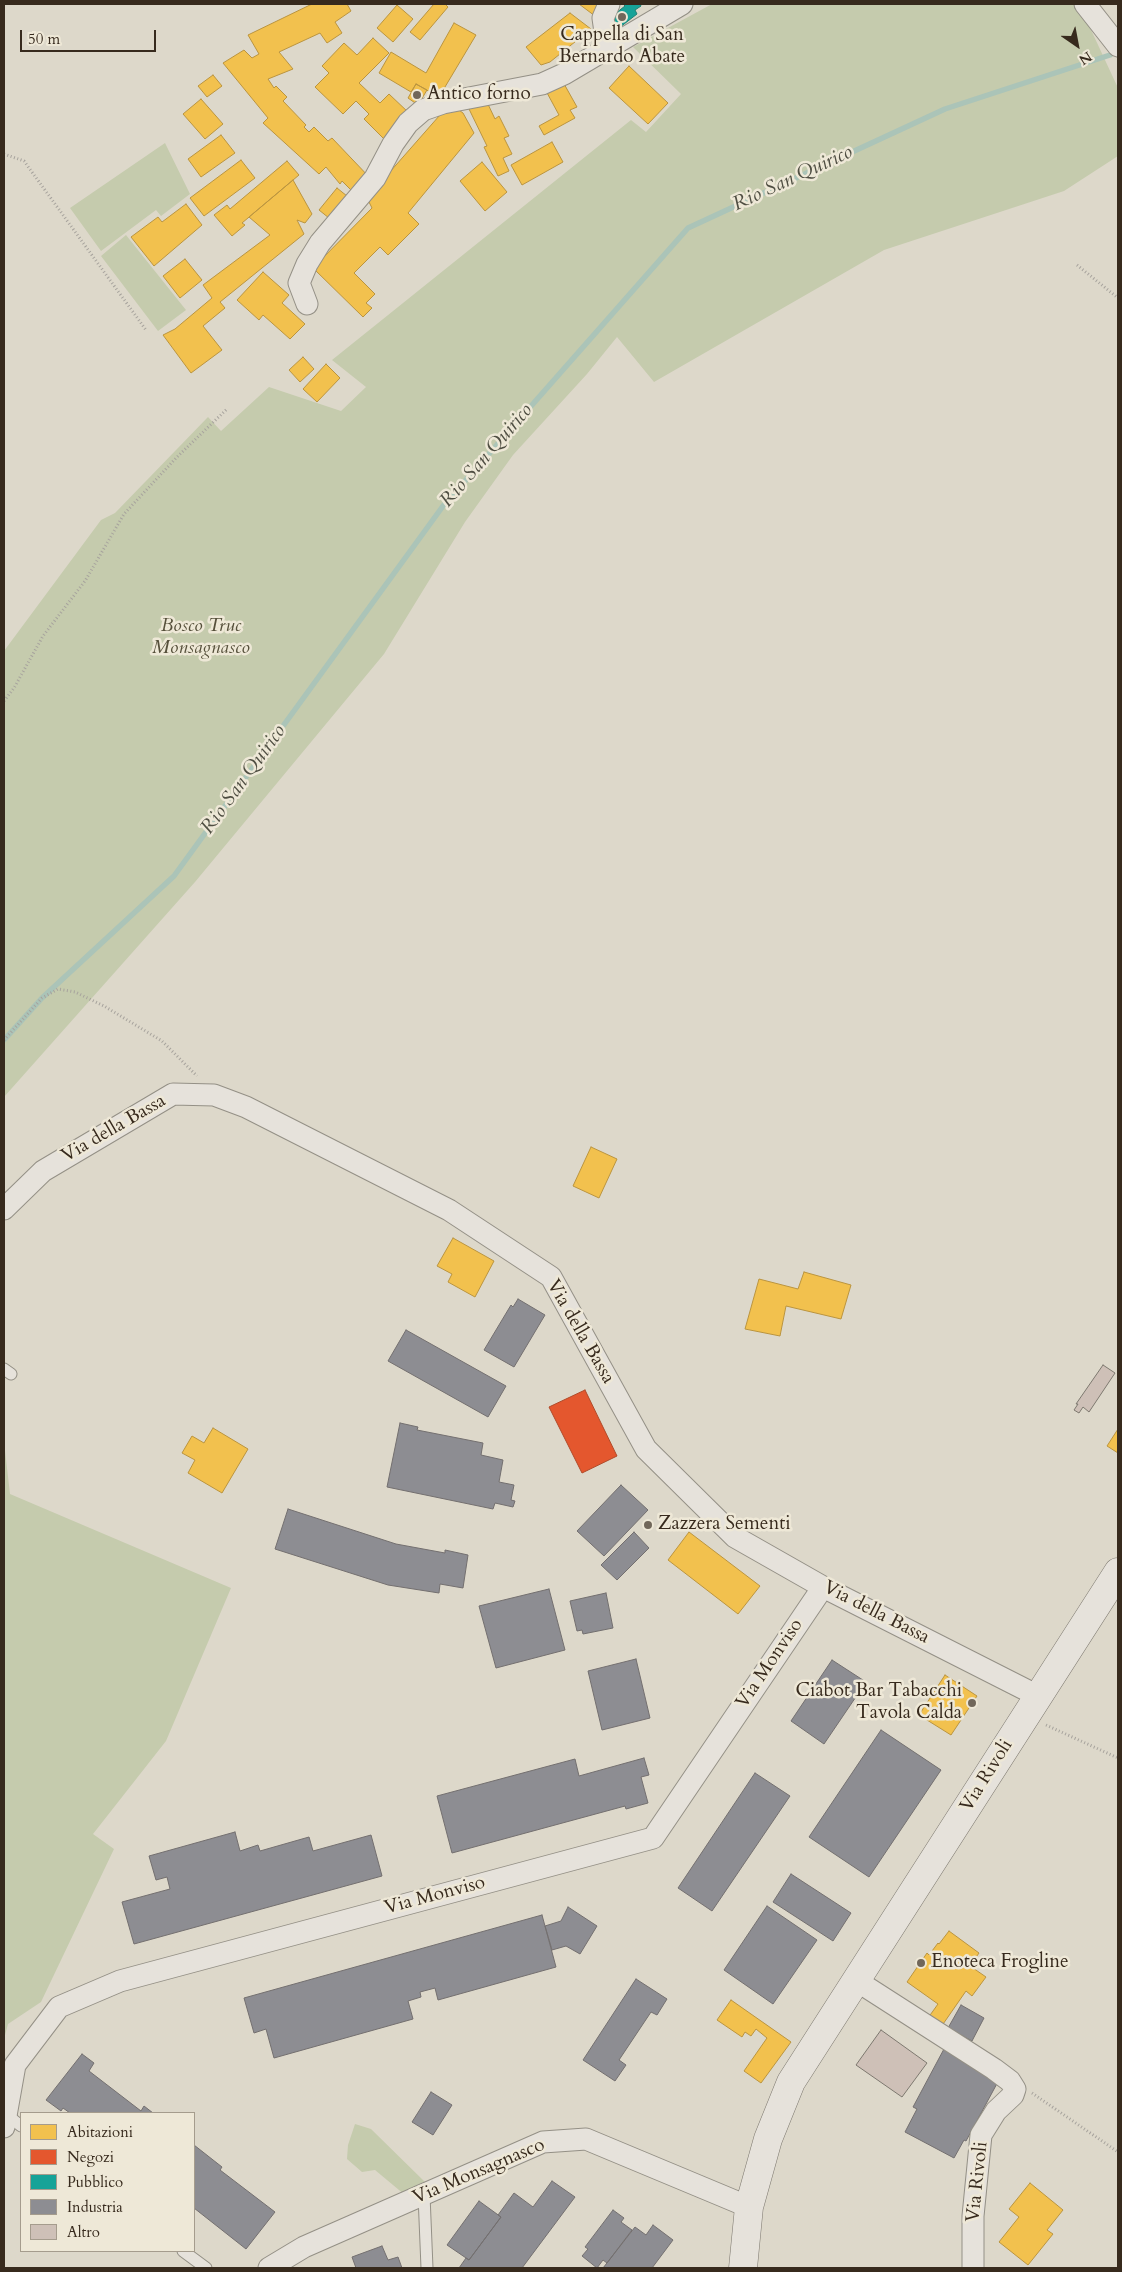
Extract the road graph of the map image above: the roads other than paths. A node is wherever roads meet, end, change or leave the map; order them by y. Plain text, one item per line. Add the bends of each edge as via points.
1 (610, 4) edge
2 (682, 4) edge
3 (1085, 4) edge
4 (613, 45) junction
5 (1118, 46) edge
6 (307, 304) dead end
7 (4, 1209) edge
8 (1118, 1572) edge
9 (823, 1586) junction
10 (1032, 1705) junction
11 (857, 1981) junction
12 (10, 2123) edge
13 (424, 2195) junction
14 (749, 2208) junction
15 (184, 2252) edge
16 (206, 2268) edge
17 (270, 2268) edge
18 (427, 2268) edge
19 (743, 2268) edge
20 (973, 2268) edge

1 - 4 street via 603,18 605,32
2 - 4 street
3 - 5 street
4 - 6 street via 542,84 444,103 424,110 408,123 375,178 320,243 307,264 299,283
7 - 9 street, Via della Bassa via 43,1171 173,1094 214,1095 246,1108 449,1210 551,1277 646,1449 735,1537
8 - 10 street, Via Rivoli
9 - 10 street, Via della Bassa
9 - 12 street, Via Monviso via 653,1838 120,1981 59,2007 15,2065
10 - 11 street, Via Rivoli
11 - 14 street, Via Rivoli via 791,2082 768,2139
11 - 20 street, Via Rivoli via 994,2069 1015,2089 981,2135 973,2216
13 - 14 street, Via Monsagnasco via 543,2142 586,2139
13 - 17 street, Via Monsagnasco via 304,2247
13 - 18 lane
14 - 19 street, Via Rivoli
15 - 16 lane

